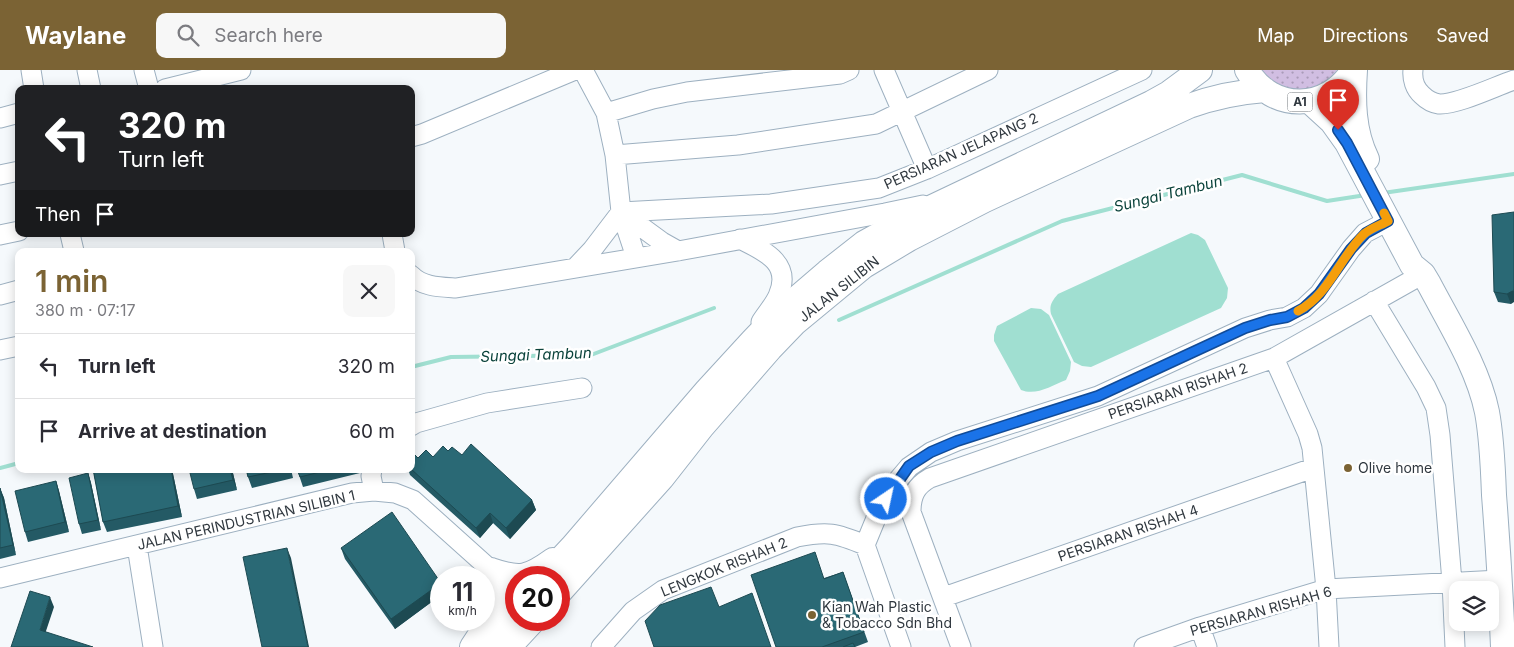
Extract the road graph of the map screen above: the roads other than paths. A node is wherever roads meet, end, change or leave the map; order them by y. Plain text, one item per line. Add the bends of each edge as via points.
1 (31, 70) edge
2 (87, 70) edge
3 (144, 70) edge
4 (241, 70) edge
5 (575, 70) edge
6 (582, 70) edge
7 (849, 70) edge
8 (884, 70) edge
9 (988, 70) edge
10 (1142, 70) edge
11 (1200, 70) edge
12 (1247, 70) edge
13 (1354, 70) edge
14 (1412, 70) edge
15 (1514, 80) edge
16 (33, 85) edge
17 (90, 85) edge
18 (148, 85) edge
19 (181, 85) edge
20 (1265, 90) junction
21 (1309, 101) junction
22 (901, 110) junction
23 (606, 113) junction
24 (15, 114) edge
25 (0, 118) edge
26 (415, 136) edge
27 (615, 155) junction
28 (1360, 156) junction
29 (927, 169) junction
30 (15, 172) edge
31 (0, 175) edge
32 (946, 199) junction
33 (621, 212) junction
34 (1389, 214) junction
35 (15, 232) edge
36 (0, 235) edge
37 (740, 239) junction
38 (678, 251) junction
39 (636, 257) junction
40 (574, 268) junction
41 (1423, 274) junction
42 (415, 279) edge
43 (15, 291) edge
44 (0, 295) edge
45 (1374, 301) junction
46 (752, 341) junction
47 (15, 347) edge
48 (0, 350) edge
49 (1274, 358) junction
50 (582, 388) dead end
51 (415, 424) edge
52 (1313, 468) junction
53 (371, 473) edge
54 (374, 491) junction
55 (628, 516) junction
56 (865, 545) junction
57 (137, 546) junction
58 (572, 548) junction
59 (486, 566) edge
60 (555, 566) edge
61 (570, 567) edge
62 (495, 572) edge
63 (495, 575) edge
64 (0, 578) edge
65 (1500, 580) junction
66 (570, 581) edge
67 (1452, 581) edge
68 (1476, 581) edge
69 (1449, 582) edge
70 (505, 585) edge
71 (1326, 589) junction
72 (944, 598) junction
73 (505, 619) edge
74 (1200, 627) junction
75 (482, 631) edge
76 (513, 631) edge
77 (524, 631) edge
78 (1454, 631) edge
79 (153, 647) edge
80 (472, 647) edge
81 (481, 647) edge
82 (500, 647) edge
83 (509, 647) edge
84 (601, 647) edge
85 (900, 647) edge
86 (961, 647) edge
87 (1144, 647) edge
88 (1207, 647) edge
89 (1329, 647) edge
90 (1455, 647) edge
91 (1503, 647) edge

1 - 16 street
2 - 17 street
3 - 18 street
4 - 19 street
5 - 26 street
6 - 23 street
7 - 23 street via 840,74 687,92
8 - 22 street
9 - 22 street
10 - 29 street, PERSIARAN JELAPANG 2
11 - 32 main road, JALAN SILIBIN via 1151,103
12 - 20 main road, A1
13 - 21 main road, A1 via 1332,92
13 - 28 main road via 1355,121
14 - 15 street via 1417,90 1427,100 1438,104 1453,102
20 - 21 main road, A1 via 1290,101
20 - 55 main road, JALAN SILIBIN via 1212,98 1171,113 985,200 864,266 795,323 770,349
21 - 28 main road via 1332,122
22 - 27 street via 876,124 738,145
22 - 29 street
23 - 27 street
24 - 25 street
27 - 33 street
28 - 34 main road
29 - 33 street, PERSIARAN JELAPANG 2 via 879,188 771,204
30 - 31 street
32 - 37 street, JALAN SILIBIN
32 - 46 main road, JALAN SILIBIN via 864,243 800,294
33 - 38 street
33 - 39 street
33 - 40 street
34 - 41 main road via 1422,260
34 - 56 street via 1351,249 1319,294 1304,308 1287,317 1245,328 1098,396 931,452 909,466 892,487
35 - 36 street
37 - 38 street, JALAN SILIBIN
37 - 46 street via 772,258 780,268 783,280 778,296
38 - 39 street, JALAN SILIBIN
39 - 40 street, JALAN SILIBIN
40 - 42 street, JALAN SILIBIN via 456,288 434,287
41 - 45 street, PERSIARAN RISHAH 2
41 - 65 main road via 1465,353 1487,411
43 - 44 street
45 - 49 street, PERSIARAN RISHAH 2
45 - 67 street via 1436,408
46 - 58 main road, JALAN SILIBIN
47 - 48 street
49 - 52 street via 1308,434
49 - 72 street, PERSIARAN RISHAH 2 via 920,484 911,500 910,512
50 - 51 street via 487,403
52 - 71 street
52 - 72 street, PERSIARAN RISHAH 4
53 - 54 street
54 - 57 street, JALAN PERINDUSTRIAN SILIBIN 1
54 - 59 street, JALAN PERINDUSTRIAN SILIBIN 1 via 395,493 413,500
55 - 61 main road via 588,546
55 - 66 main road, JALAN SILIBIN
56 - 84 street, LENGKOK RISHAH 2 via 821,532 797,536 663,590 633,611
56 - 85 street
57 - 64 street, JALAN PERINDUSTRIAN SILIBIN 1
57 - 79 street
58 - 60 main road, JALAN SILIBIN
58 - 62 main road via 526,576 511,577
63 - 70 street, JALAN PERINDUSTRIAN SILIBIN 1
65 - 68 street, PERSIARAN RISHAH 6
65 - 91 main road
69 - 71 street, PERSIARAN RISHAH 6
71 - 74 street, PERSIARAN RISHAH 6
71 - 89 street
72 - 86 street
73 - 81 main road
74 - 87 street, PERSIARAN RISHAH 6
74 - 88 street
75 - 80 main road
76 - 82 main road
77 - 83 main road
78 - 90 street

